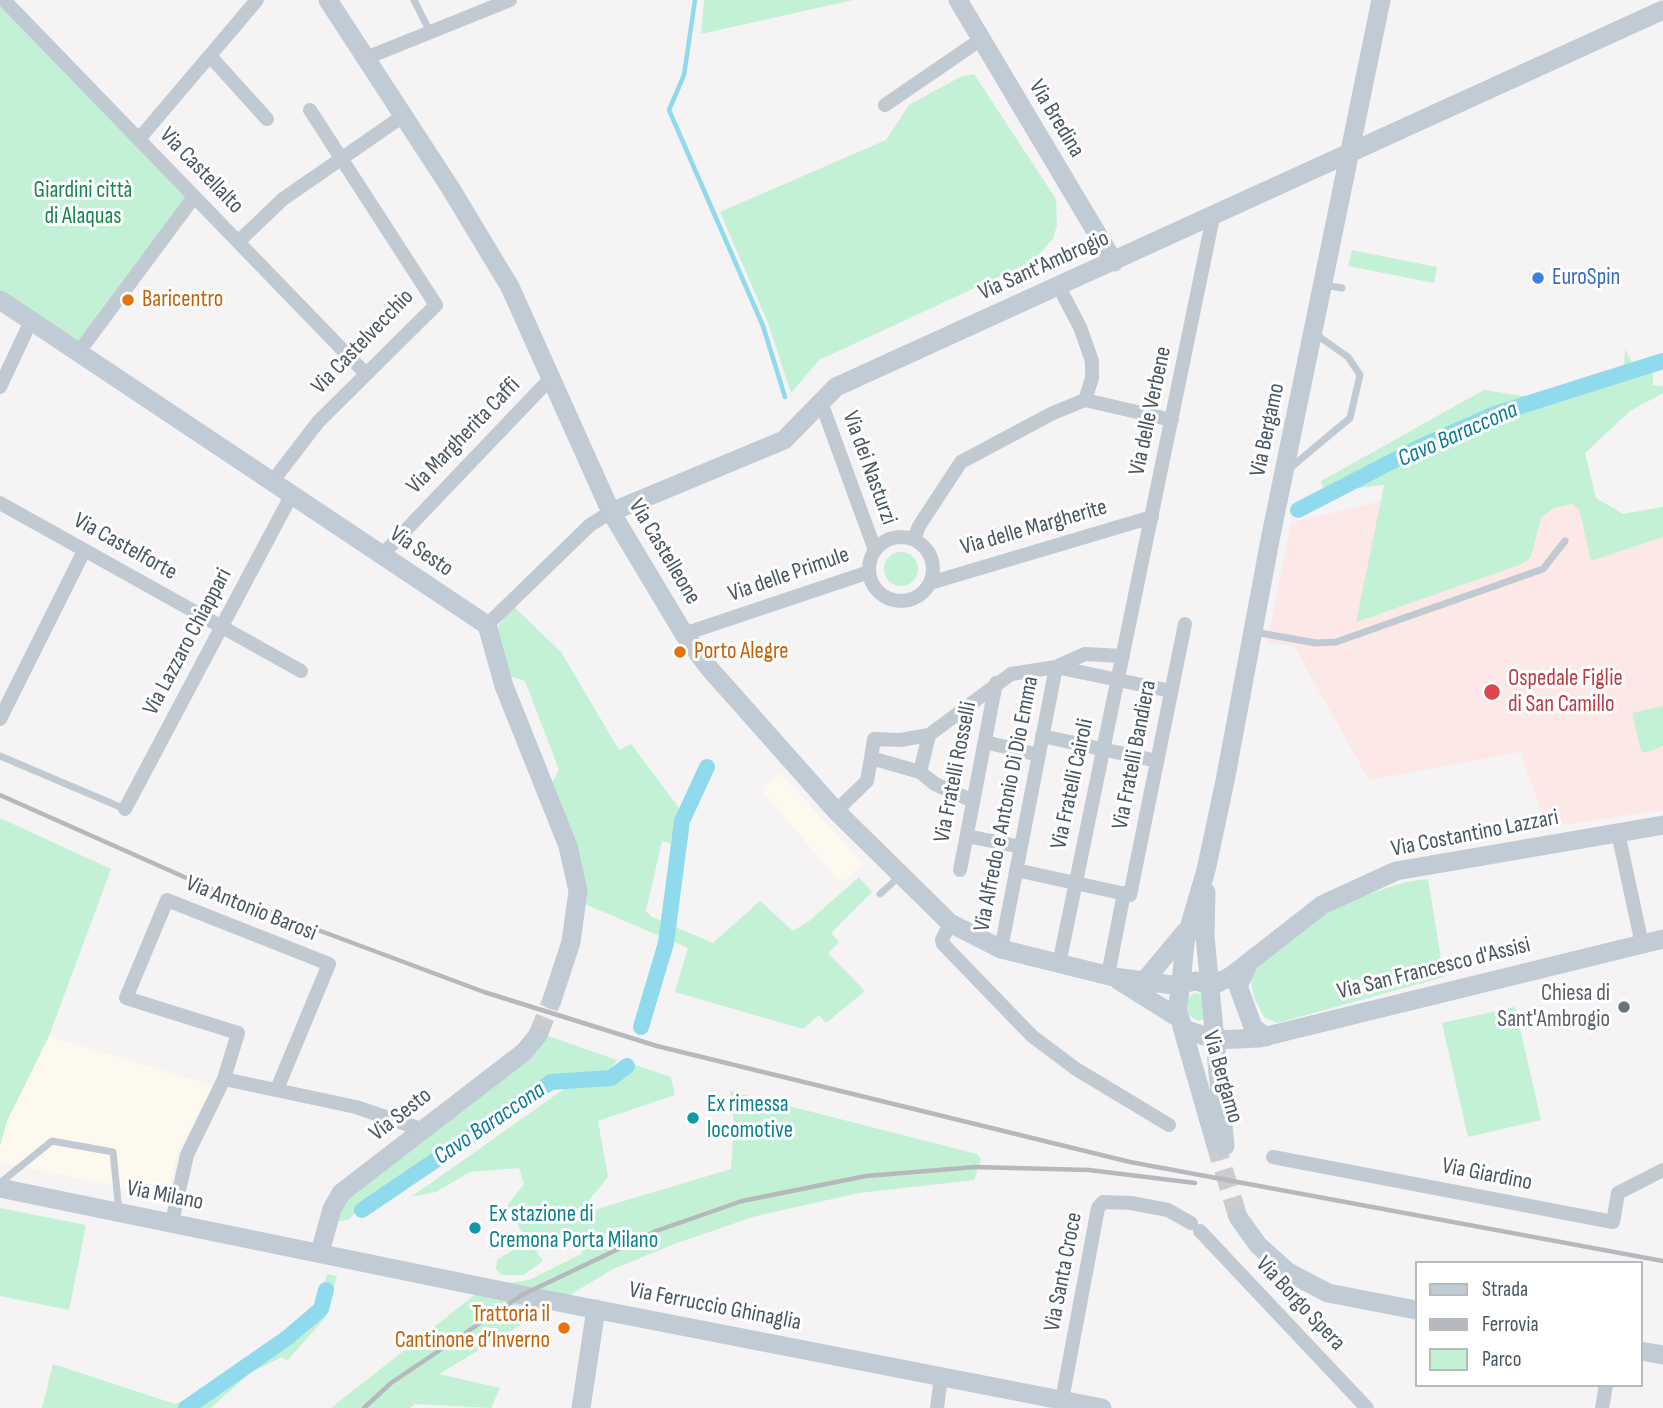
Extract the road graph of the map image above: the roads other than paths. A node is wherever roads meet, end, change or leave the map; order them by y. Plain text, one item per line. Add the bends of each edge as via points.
1 (4, 0) edge
2 (257, 0) edge
3 (328, 0) edge
4 (414, 0) edge
5 (510, 0) edge
6 (958, 0) edge
7 (1381, 0) edge
8 (1663, 10) edge
9 (430, 32) junction
10 (980, 40) junction
11 (210, 56) junction
12 (366, 58) junction
13 (884, 105) dead end
14 (310, 110) dead end
15 (403, 116) junction
16 (267, 118) dead end
17 (139, 139) junction
18 (1350, 152) junction
19 (342, 158) junction
20 (194, 197) junction
21 (1213, 217) junction
22 (238, 242) junction
23 (1114, 262) junction
24 (1059, 287) junction
25 (0, 300) edge
26 (31, 321) junction
27 (1313, 332) junction
28 (78, 352) junction
29 (365, 373) junction
30 (550, 379) junction
31 (0, 387) edge
32 (1085, 400) junction
33 (821, 402) junction
34 (1172, 421) junction
35 (1284, 474) junction
36 (272, 482) junction
37 (291, 496) junction
38 (0, 503) edge
39 (611, 512) junction
40 (1152, 517) junction
41 (914, 540) junction
42 (1565, 541) dead end
43 (875, 550) junction
44 (84, 551) junction
45 (382, 555) junction
46 (869, 572) junction
47 (930, 583) junction
48 (1132, 614) joint
49 (1185, 624) dead end
50 (487, 625) junction
51 (221, 626) junction
52 (1253, 632) junction
53 (684, 634) junction
54 (1123, 656) junction
55 (1056, 667) junction
56 (301, 671) dead end
57 (1118, 680) junction
58 (996, 683) junction
59 (1171, 691) junction
60 (0, 719) edge
61 (929, 735) junction
62 (1042, 736) junction
63 (985, 742) junction
64 (1104, 749) junction
65 (1039, 755) junction
66 (0, 756) edge
67 (871, 758) junction
68 (1157, 761) junction
69 (920, 772) junction
70 (973, 801) junction
71 (125, 809) joint
72 (836, 811) junction
73 (1663, 825) edge
74 (1618, 833) junction
75 (967, 836) junction
76 (1021, 847) junction
77 (960, 870) dead end
78 (1016, 870) junction
79 (1206, 870) junction
80 (900, 876) junction
81 (1076, 883) junction
82 (880, 894) dead end
83 (1127, 894) junction
84 (950, 923) junction
85 (1188, 929) junction
86 (1663, 939) edge
87 (1642, 944) junction
88 (1001, 949) junction
89 (1207, 953) junction
90 (1059, 964) junction
91 (1244, 965) junction
92 (1111, 976) junction
93 (1145, 980) junction
94 (1181, 985) junction
95 (1210, 986) junction
96 (552, 1000) tunnel mouth
97 (1215, 1018) junction
98 (1181, 1024) junction
99 (538, 1035) tunnel mouth
100 (1266, 1037) junction
101 (1216, 1040) junction
102 (224, 1079) junction
103 (276, 1089) junction
104 (1169, 1125) dead end
105 (421, 1129) junction
106 (1273, 1157) dead end
107 (1663, 1170) edge
108 (0, 1185) edge
109 (120, 1212) junction
110 (1238, 1217) tunnel mouth
111 (172, 1222) junction
112 (1196, 1227) joint
113 (320, 1252) junction
114 (596, 1309) junction
115 (1414, 1310) edge
116 (1642, 1351) edge
117 (1663, 1355) edge
118 (942, 1377) junction
119 (1606, 1387) edge
120 (1062, 1400) junction
121 (581, 1408) edge
122 (937, 1408) edge
123 (1102, 1408) edge
124 (1367, 1408) edge
125 (1602, 1408) edge

1 - 17 street, Via Castellalto
2 - 11 street
3 - 12 main road, Via Castelleone
4 - 9 lane
5 - 9 street
6 - 10 main road, Via Bredina
7 - 18 main road, Via Bergamo
8 - 18 main road, Via Sant'Ambrogio
9 - 12 street
10 - 13 street
10 - 23 main road, Via Bredina
11 - 16 street
11 - 17 street
12 - 15 main road, Via Castelleone
14 - 19 street
15 - 19 street
15 - 30 main road, Via Castelleone via 510,287
17 - 20 street, Via Castellalto
18 - 21 main road, Via Sant'Ambrogio
18 - 27 main road, Via Bergamo via 1333,287
19 - 22 street via 283,199
19 - 29 street, Via Castelvecchio via 436,305
20 - 22 street, Via Castellalto
20 - 28 street
21 - 23 main road, Via Sant'Ambrogio
21 - 34 street, Via delle Verbene
22 - 29 street, Via Castellalto
23 - 24 main road, Via Sant'Ambrogio
24 - 32 street via 1092,361
24 - 33 main road, Via Sant'Ambrogio via 836,387
25 - 26 main road, Via Sesto
26 - 28 main road, Via Sesto
26 - 31 street
27 - 35 main road, Via Bergamo
27 - 35 lane via 1348,357 1360,374 1353,412
28 - 36 main road, Via Sesto
29 - 36 street, Via Castelvecchio via 318,422
30 - 39 main road, Via Castelleone
30 - 45 street, Via Margherita Caffi
32 - 34 street
32 - 41 street via 961,462
33 - 39 main road, Via Sant'Ambrogio via 785,440
33 - 43 street, Via dei Nasturzi
34 - 40 street, Via delle Verbene
35 - 52 main road, Via Bergamo
36 - 37 main road, Via Sesto
37 - 45 main road, Via Sesto
37 - 51 street, Via Lazzaro Chiappari
38 - 44 street, Via Castelforte
39 - 50 street, Via Sant'Ambrogio via 590,525
39 - 53 main road, Via Castelleone
40 - 47 street, Via delle Margherite
40 - 48 street, Via delle Verbene
41 - 43 street via 886,540
41 - 47 street via 926,548 932,561
42 - 52 lane via 1543,569 1336,642
43 - 46 street
44 - 51 street, Via Castelforte
44 - 60 street
45 - 50 main road, Via Sesto
46 - 47 street via 876,590 891,600 916,598
46 - 53 street, Via delle Primule
48 - 54 street, Via Fratelli Cairoli
49 - 59 street, Via Fratelli Bandiera
50 - 96 main road via 504,686 568,846 578,891 571,942
51 - 56 street, Via Castelforte
51 - 71 street, Via Lazzaro Chiappari
52 - 79 main road, Via Bergamo
53 - 72 main road, Via Castelleone
54 - 55 street via 1085,654
54 - 57 street, Via Fratelli Cairoli
55 - 57 street
55 - 58 street via 1011,674
55 - 62 street, Via Alfredo e Antonio Di Dio Emma
57 - 59 street
57 - 64 street, Via Fratelli Cairoli
58 - 61 street
58 - 63 street, Via Fratelli Rosselli
59 - 68 street, Via Fratelli Bandiera
61 - 67 street via 874,739
61 - 69 street
62 - 64 street
62 - 65 street, Via Alfredo e Antonio Di Dio Emma
63 - 65 street
63 - 70 street, Via Fratelli Rosselli
64 - 68 street
64 - 81 street, Via Fratelli Cairoli
65 - 76 street, Via Alfredo e Antonio Di Dio Emma
66 - 71 lane
67 - 69 street
67 - 72 street via 867,781
68 - 83 street, Via Fratelli Bandiera
69 - 70 street
70 - 75 street, Via Fratelli Rosselli
72 - 80 main road, Via Castelleone
73 - 74 main road, Via Costantino Lazzari
74 - 87 street
74 - 91 main road, Via Costantino Lazzari via 1396,871 1322,905
75 - 76 street
75 - 77 street, Via Fratelli Rosselli
76 - 78 street, Via Alfredo e Antonio Di Dio Emma
78 - 81 street
78 - 88 street, Via Alfredo e Antonio Di Dio Emma
79 - 85 main road, Via Bergamo
79 - 89 main road, Via Bergamo
80 - 82 lane
80 - 84 main road, Via Castelleone
81 - 83 street
81 - 90 street, Via Fratelli Cairoli
83 - 92 street, Via Fratelli Bandiera
84 - 88 main road, Via Castelleone
84 - 104 street via 943,944 1032,1036 1076,1069
85 - 93 main road, Via Bergamo
85 - 94 main road, Via Bergamo
86 - 87 main road, Via San Francesco d'Assisi
87 - 100 main road, Via San Francesco d'Assisi
88 - 90 main road, Via Castelleone
89 - 91 main road
89 - 95 main road, Via Bergamo
90 - 92 main road, Via Castelleone
91 - 95 main road, Via Costantino Lazzari
91 - 100 main road via 1238,986 1253,1027
92 - 93 main road, Via Castelleone
92 - 98 main road, Via Castelleone
93 - 94 main road, Via Castelleone
94 - 95 main road, Via Castelleone via 1196,981
94 - 98 main road, Via Bergamo
95 - 97 main road, Via Bergamo
97 - 98 main road via 1191,1029
97 - 101 main road, Via Bergamo
98 - 101 main road, Via Castelleone
98 - 101 main road, Via Bergamo via 1220,1144
99 - 105 main road, Via Sesto via 524,1052
100 - 101 main road, Via San Francesco d'Assisi
102 - 103 street
102 - 103 street, Via Antonio Barosi via 238,1033 126,998 167,900 328,964
102 - 111 street, Via Antonio Barosi via 187,1155
103 - 105 street via 356,1107
105 - 113 main road, Via Sesto via 341,1193
106 - 107 street, Via Giardino via 1613,1222 1618,1193
108 - 109 main road, Via Milano
108 - 109 lane via 52,1141 113,1152
109 - 111 main road, Via Milano
110 - 115 main road via 1258,1245 1288,1272 1328,1293
111 - 113 main road, Via Milano
112 - 120 street, Via Santa Croce via 1168,1210 1103,1202 1098,1208
112 - 124 street, Via Borgo Spera
113 - 114 main road, Via Ferruccio Ghinaglia
114 - 118 main road, Via Ferruccio Ghinaglia
114 - 121 main road
116 - 117 main road
118 - 120 main road, Via Ferruccio Ghinaglia
118 - 122 street
119 - 125 street
120 - 123 main road, Via Ferruccio Ghinaglia

